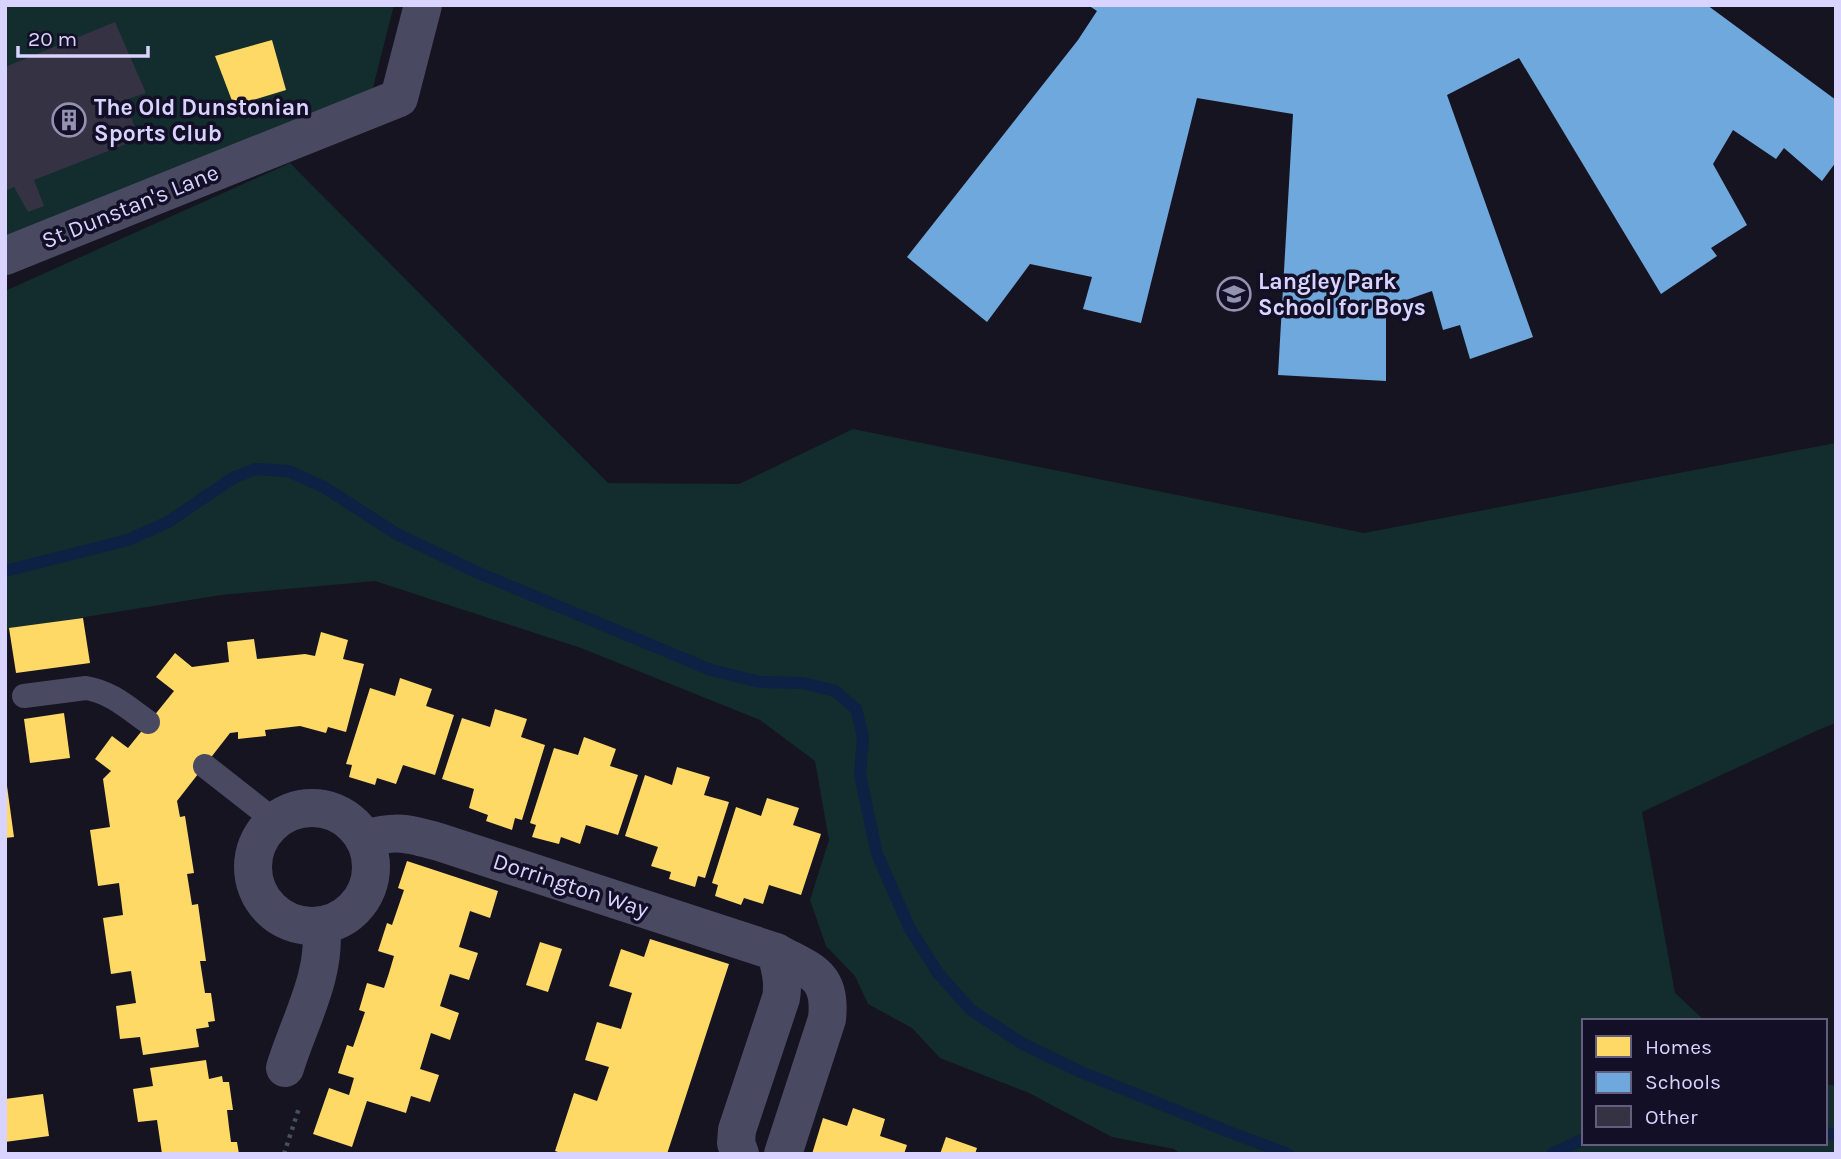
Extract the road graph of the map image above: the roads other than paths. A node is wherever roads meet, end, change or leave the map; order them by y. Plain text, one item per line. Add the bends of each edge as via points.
1 (423, 5) edge
2 (5, 256) edge
3 (24, 696) dead end
4 (148, 722) dead end
5 (205, 766) dead end
6 (275, 821) junction
7 (364, 839) junction
8 (321, 926) junction
9 (776, 952) junction
10 (285, 1068) dead end
11 (740, 1154) edge
12 (783, 1154) edge

1 - 2 street, St Dunstan's Lane via 399,98
3 - 4 lane via 96,690
5 - 6 lane
6 - 7 street via 289,812 329,810 345,818
6 - 8 street via 254,854 254,879 261,897 283,919
7 - 8 street via 371,866 369,884 348,914
7 - 9 street, Dorrington Way via 386,833 421,837
8 - 10 street via 319,971
9 - 11 street via 782,973 781,998 737,1130
9 - 12 street, Dorrington Way via 818,976 829,1003

